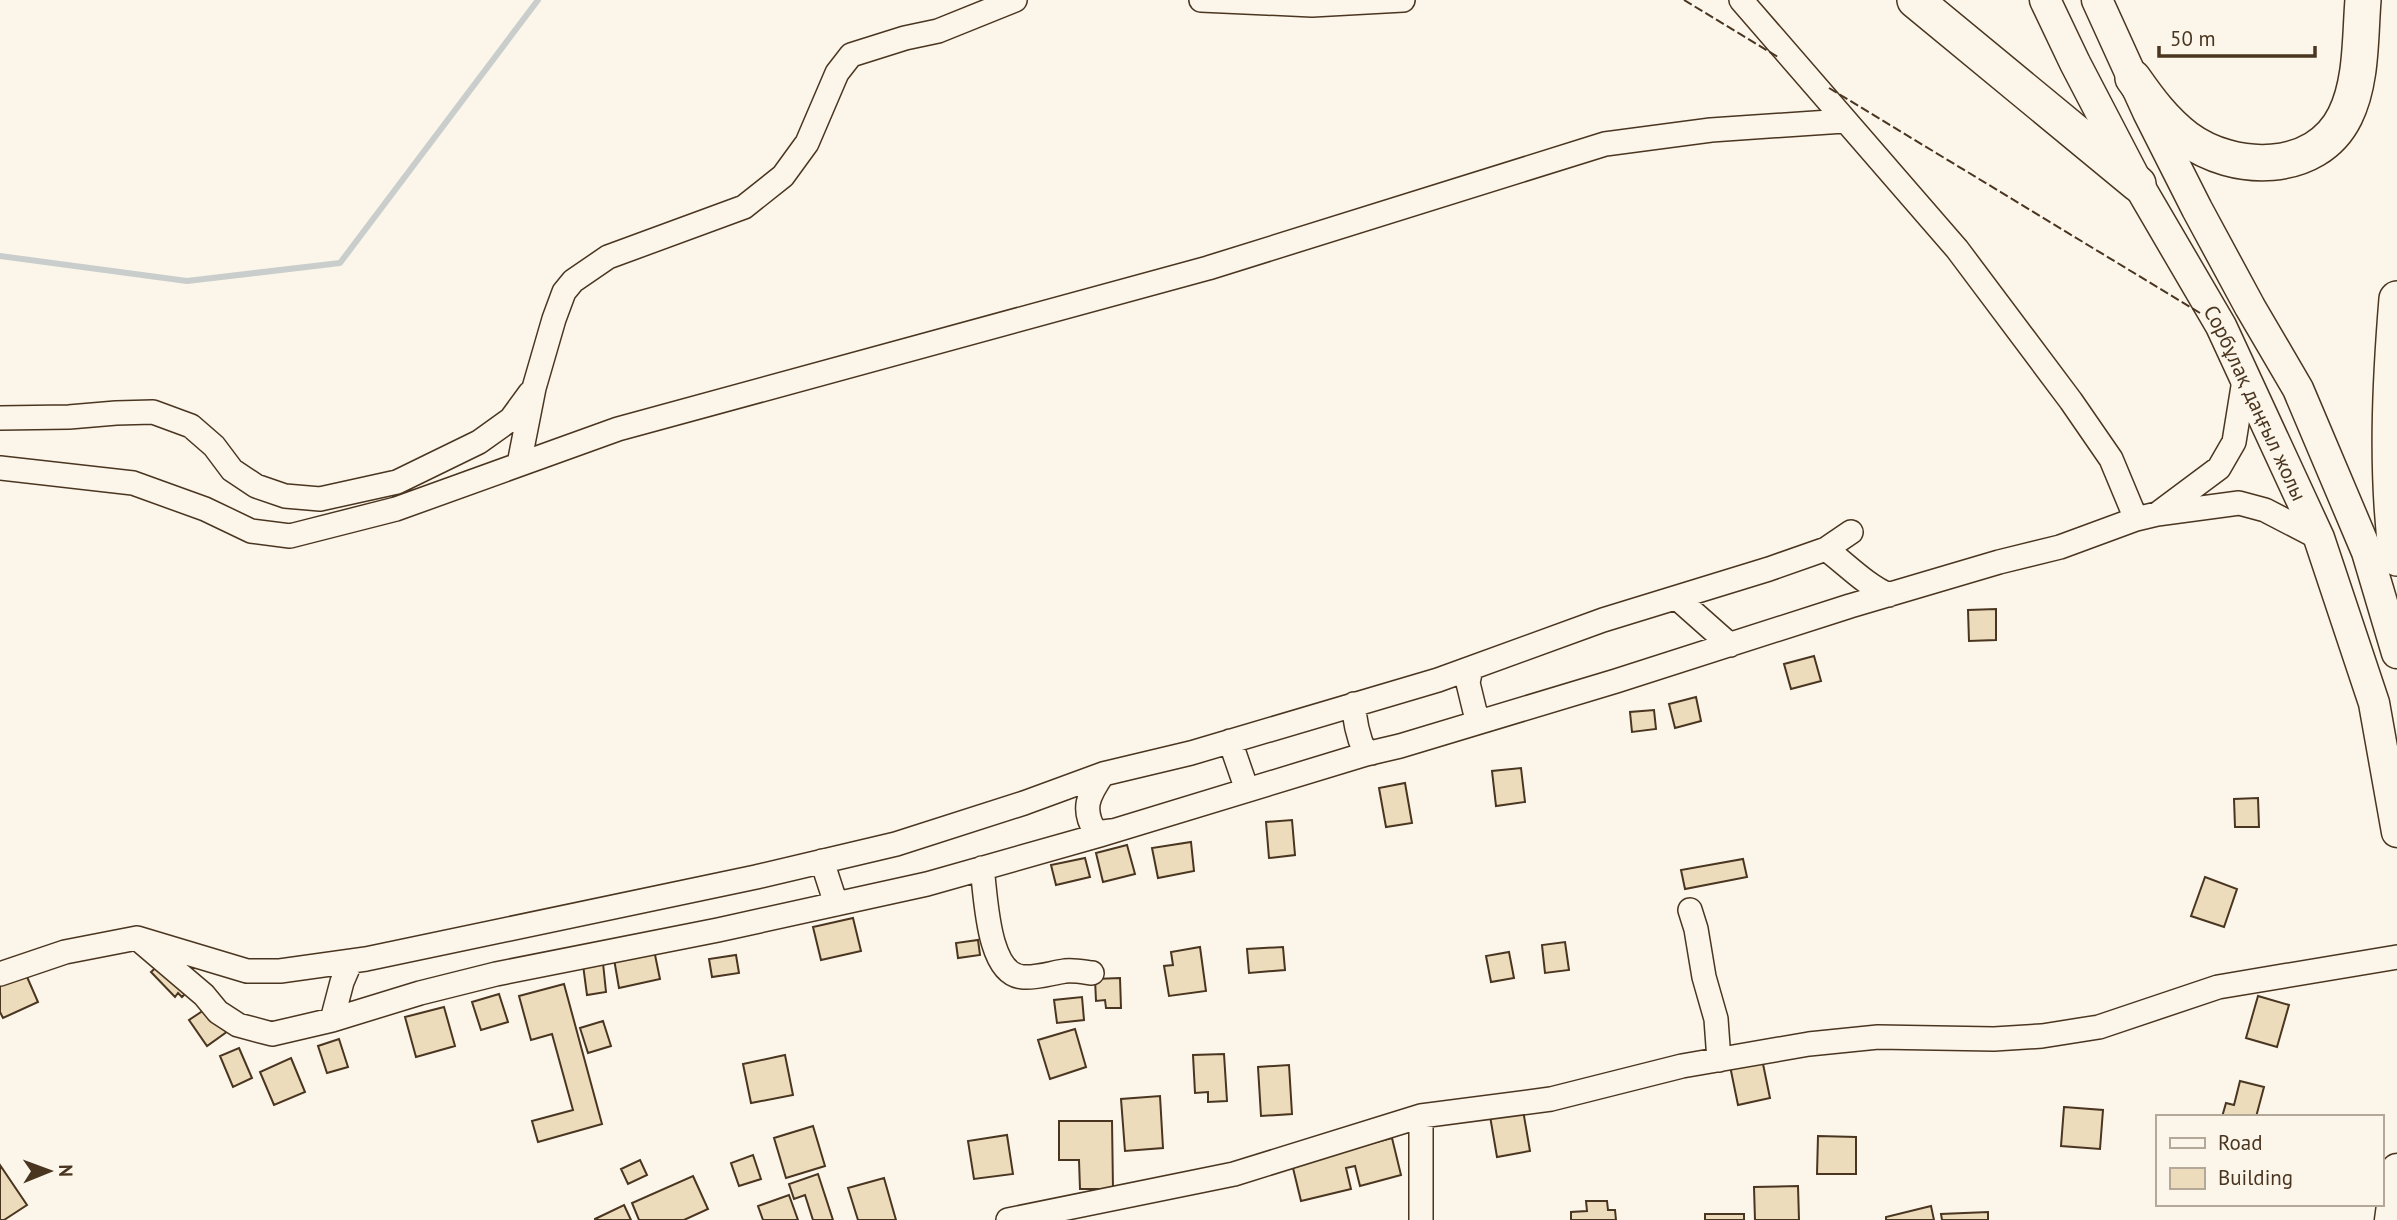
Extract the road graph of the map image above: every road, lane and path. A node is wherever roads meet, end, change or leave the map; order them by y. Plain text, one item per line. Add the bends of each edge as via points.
1 (1015, 0) edge
2 (1202, 0) edge
3 (1403, 0) edge
4 (1741, 0) edge
5 (1915, 0) edge
6 (2045, 0) edge
7 (2097, 0) edge
8 (2362, 0) edge
9 (2133, 78) junction
10 (1844, 121) junction
11 (2138, 184) junction
12 (2197, 209) junction
13 (2162, 226) junction
14 (2397, 299) edge
15 (2245, 373) junction
16 (534, 388) junction
17 (0, 418) edge
18 (519, 464) junction
19 (0, 468) edge
20 (2147, 517) junction
21 (1851, 533) dead end
22 (2319, 538) junction
23 (1826, 549) junction
24 (2397, 558) edge
25 (1889, 595) junction
26 (1677, 598) junction
27 (1730, 645) junction
28 (2397, 653) edge
29 (1471, 668) junction
30 (1354, 704) junction
31 (1490, 719) junction
32 (1230, 741) junction
33 (1372, 753) junction
34 (1103, 774) junction
35 (1247, 790) junction
36 (1114, 831) junction
37 (2397, 832) edge
38 (822, 861) junction
39 (982, 868) junction
40 (836, 904) junction
41 (1690, 910) dead end
42 (137, 938) junction
43 (2397, 957) edge
44 (351, 961) junction
45 (247, 971) junction
46 (1093, 973) dead end
47 (0, 974) edge
48 (204, 995) junction
49 (332, 1020) junction
50 (1719, 1060) junction
51 (1421, 1116) junction
52 (2397, 1169) edge
53 (1007, 1220) edge
54 (1421, 1220) edge
55 (2390, 1220) edge

1 - 16 street via 938,31 851,55 837,73 807,143 783,176 744,207 608,257 573,281 554,319
2 - 3 street via 1312,5
4 - 10 street
5 - 11 highway
6 - 11 main road, Сорбұлақ даңғыл жолы
7 - 9 main road, Сорбұлақ даңғыл жолы
8 - 9 highway via 2357,70 2345,117 2317,148 2301,156 2258,163 2211,152 2168,123
9 - 12 main road, Сорбұлақ даңғыл жолы
10 - 18 street via 1711,130 1605,145 1208,268 618,429
10 - 20 street via 1957,249 2071,401
11 - 13 main road, Сорбұлақ даңғыл жолы
12 - 13 main road via 2175,200 2166,203
12 - 28 main road, Сорбұлақ даңғыл жолы via 2298,389 2367,552
13 - 15 main road, Сорбұлақ даңғыл жолы
14 - 24 highway via 2390,448
15 - 20 street via 2234,442 2219,468
15 - 22 main road, Сорбұлақ даңғыл жолы
16 - 17 street via 511,419 478,442 397,482 320,499 285,496 256,486 232,470 191,426 153,412
16 - 18 street
18 - 19 street via 396,509 290,536 251,531 133,483
20 - 22 street via 2239,503 2265,510
20 - 25 street via 2060,547
21 - 23 street
22 - 37 main road, Сорбұлақ даңғыл жолы via 2374,703
23 - 25 street via 1874,589
23 - 26 street
25 - 27 street
26 - 27 street
26 - 29 street
27 - 31 street
29 - 30 street
29 - 31 street via 1468,683 1477,720
30 - 32 street
30 - 33 street via 1359,739 1365,753
31 - 33 street
32 - 34 street
32 - 35 street
33 - 35 street
34 - 36 street via 1086,811 1096,834
34 - 38 street via 896,844
35 - 36 street
36 - 39 street
38 - 40 street
38 - 44 street
39 - 40 street
39 - 46 street via 993,942 1006,970 1019,978 1068,971
40 - 49 street via 496,974
41 - 50 street via 1716,1019
42 - 45 street
42 - 47 street via 65,952
42 - 48 street
43 - 50 street via 2218,986 2099,1027 2042,1036 1878,1037
44 - 45 street
44 - 49 street
45 - 48 street via 222,980
48 - 49 street via 238,1025 272,1034
50 - 51 street via 1551,1099
51 - 53 street via 1234,1174
51 - 54 street
52 - 55 main road

